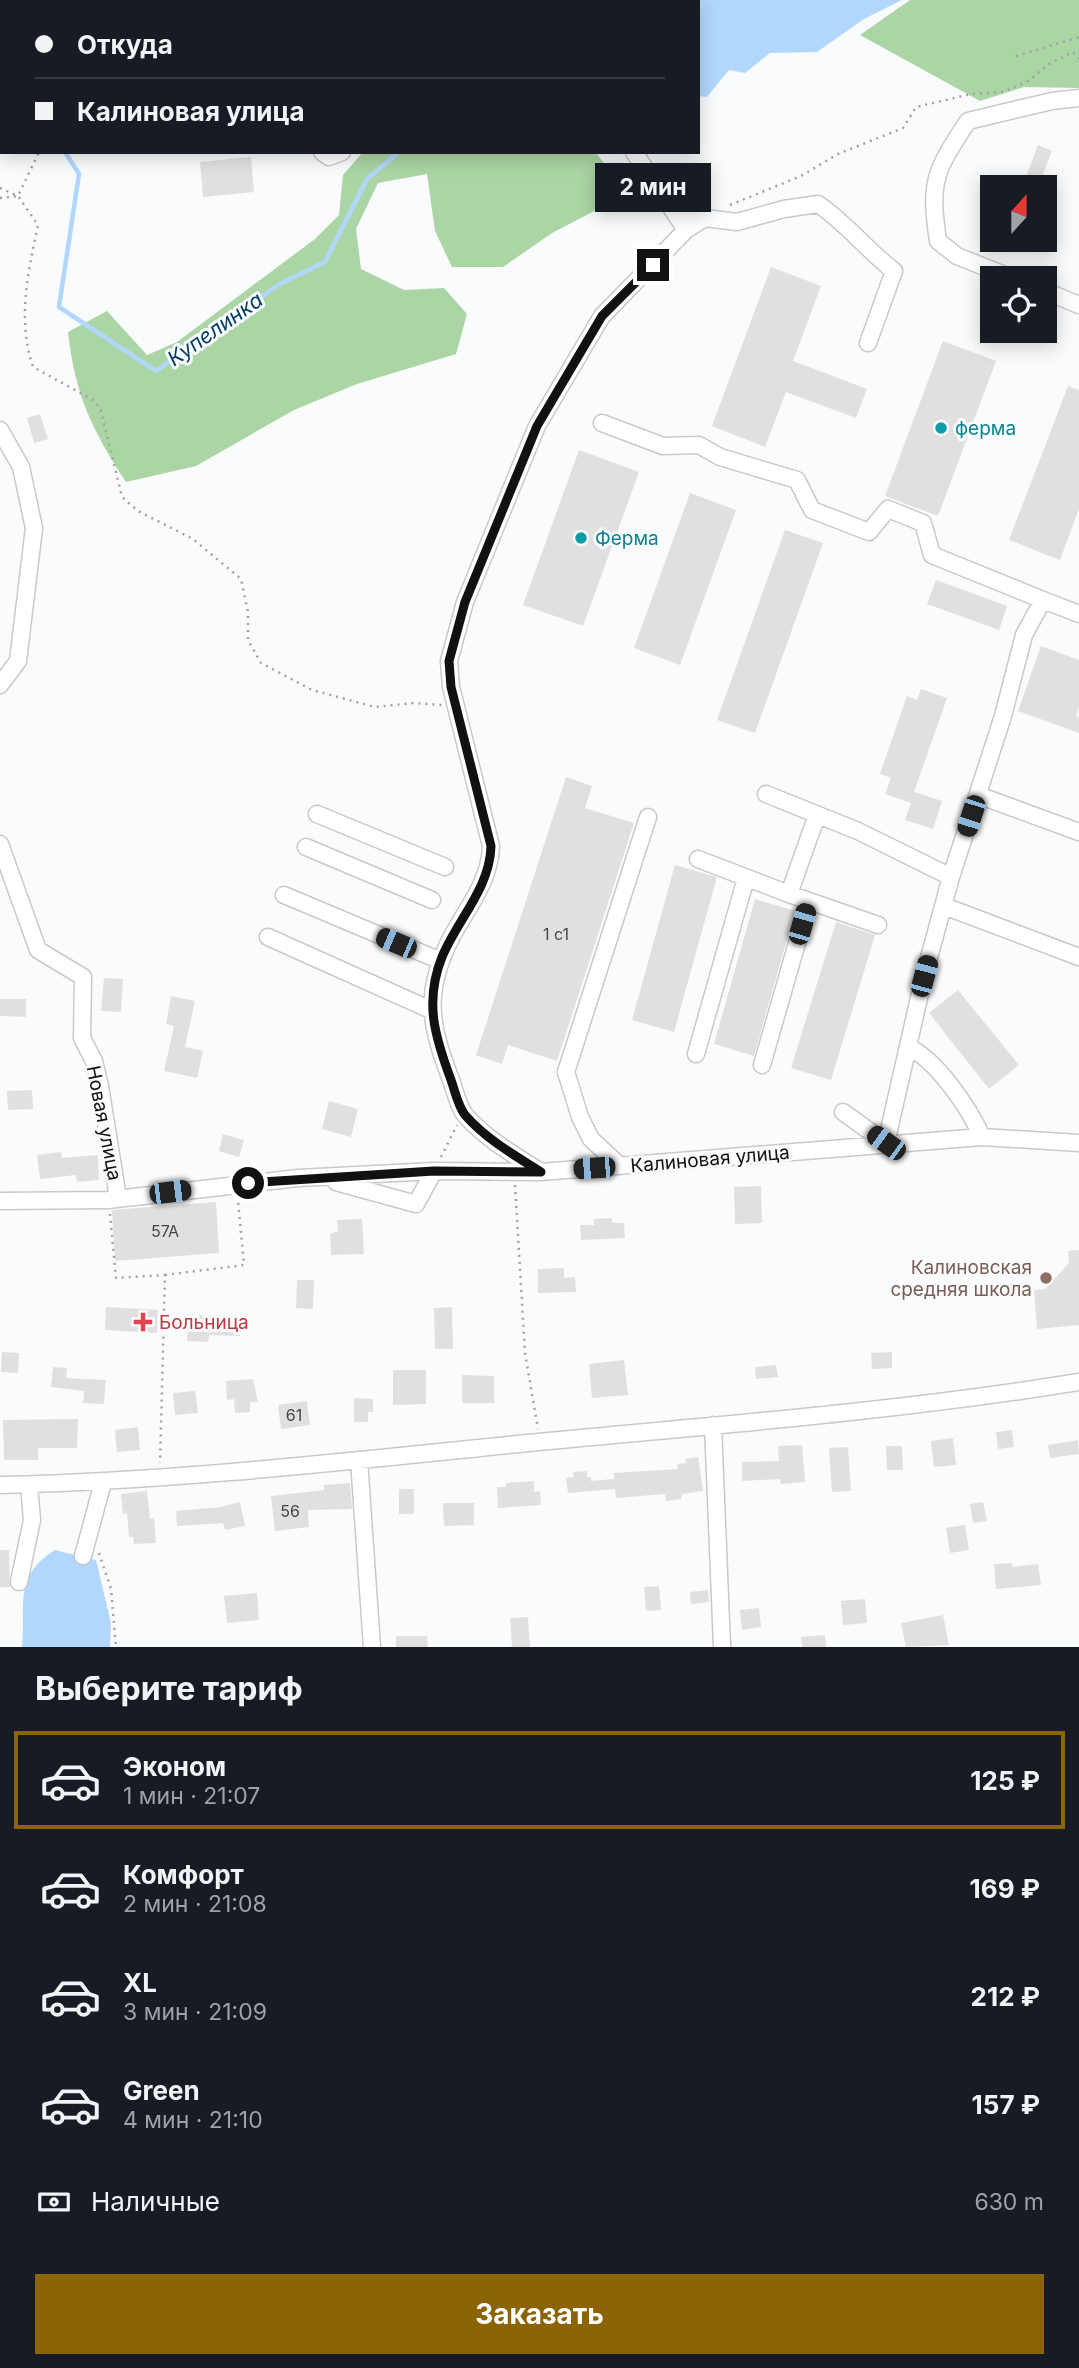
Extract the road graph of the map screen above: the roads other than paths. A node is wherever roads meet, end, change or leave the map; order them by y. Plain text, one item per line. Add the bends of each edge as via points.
1 (1079, 98) edge
2 (635, 154) edge
3 (696, 200) dead end
4 (686, 230) junction
5 (981, 266) edge
6 (1057, 296) edge
7 (1079, 305) edge
8 (868, 343) dead end
9 (602, 423) dead end
10 (0, 430) edge
11 (1043, 600) junction
12 (1079, 614) edge
13 (0, 685) edge
14 (766, 794) dead end
15 (978, 795) junction
16 (317, 814) dead end
17 (817, 814) junction
18 (648, 817) dead end
19 (1079, 832) edge
20 (0, 844) edge
21 (306, 847) dead end
22 (698, 859) dead end
23 (445, 867) dead end
24 (951, 877) junction
25 (746, 878) junction
26 (789, 894) junction
27 (284, 895) dead end
28 (432, 900) dead end
29 (809, 901) junction
30 (943, 906) junction
31 (878, 925) dead end
32 (268, 937) dead end
33 (1079, 957) edge
34 (441, 961) junction
35 (433, 1011) junction
36 (908, 1047) junction
37 (696, 1054) dead end
38 (762, 1065) dead end
39 (843, 1112) dead end
40 (982, 1137) junction
41 (886, 1143) junction
42 (1079, 1143) edge
43 (620, 1166) junction
44 (434, 1171) junction
45 (541, 1172) junction
46 (313, 1177) junction
47 (114, 1200) junction
48 (0, 1201) edge
49 (1079, 1382) edge
50 (713, 1425) junction
51 (359, 1460) junction
52 (103, 1482) junction
53 (0, 1485) edge
54 (29, 1485) junction
55 (91, 1554) road end
56 (19, 1582) dead end
57 (372, 1647) edge
58 (722, 1647) edge

1 - 5 street via 968,121 941,162 932,200 938,241 957,257
2 - 4 street
3 - 4 street
4 - 8 street via 705,218 737,222 818,204 894,271
4 - 34 street via 602,316 537,426 465,602 449,661 491,846 485,880
6 - 7 street
9 - 11 street via 663,446 699,445 720,457 797,480 812,510 869,532 888,509 923,523 933,555
10 - 13 street via 22,467 34,528 18,662
11 - 12 street
11 - 15 street via 1024,635
14 - 17 street
15 - 19 street
15 - 24 street
16 - 23 street
17 - 24 street
17 - 26 street
18 - 43 street via 566,1072 591,1139
20 - 47 street, Новая улица via 38,950 83,977 82,1038 100,1086
21 - 28 street
22 - 25 street
24 - 30 street
25 - 26 street
25 - 37 street
26 - 29 street
27 - 34 street
29 - 31 street
29 - 38 street
30 - 33 street
30 - 36 street
32 - 35 street
34 - 35 street
35 - 45 street via 433,1033 463,1113 498,1145
36 - 40 street via 924,1054 973,1117
36 - 41 street
39 - 41 street
40 - 41 street, Калиновая улица
40 - 42 street, Калиновая улица
41 - 43 street, Калиновая улица
43 - 45 street, Калиновая улица
44 - 45 street, Калиновая улица
44 - 46 street, Калиновая улица
44 - 46 street via 416,1204
46 - 47 street, Калиновая улица
47 - 48 street, Калиновая улица
49 - 50 street via 951,1402
50 - 51 street
50 - 58 street
51 - 52 street
51 - 57 street
52 - 54 street
52 - 55 street
53 - 54 street
54 - 56 street via 32,1520

